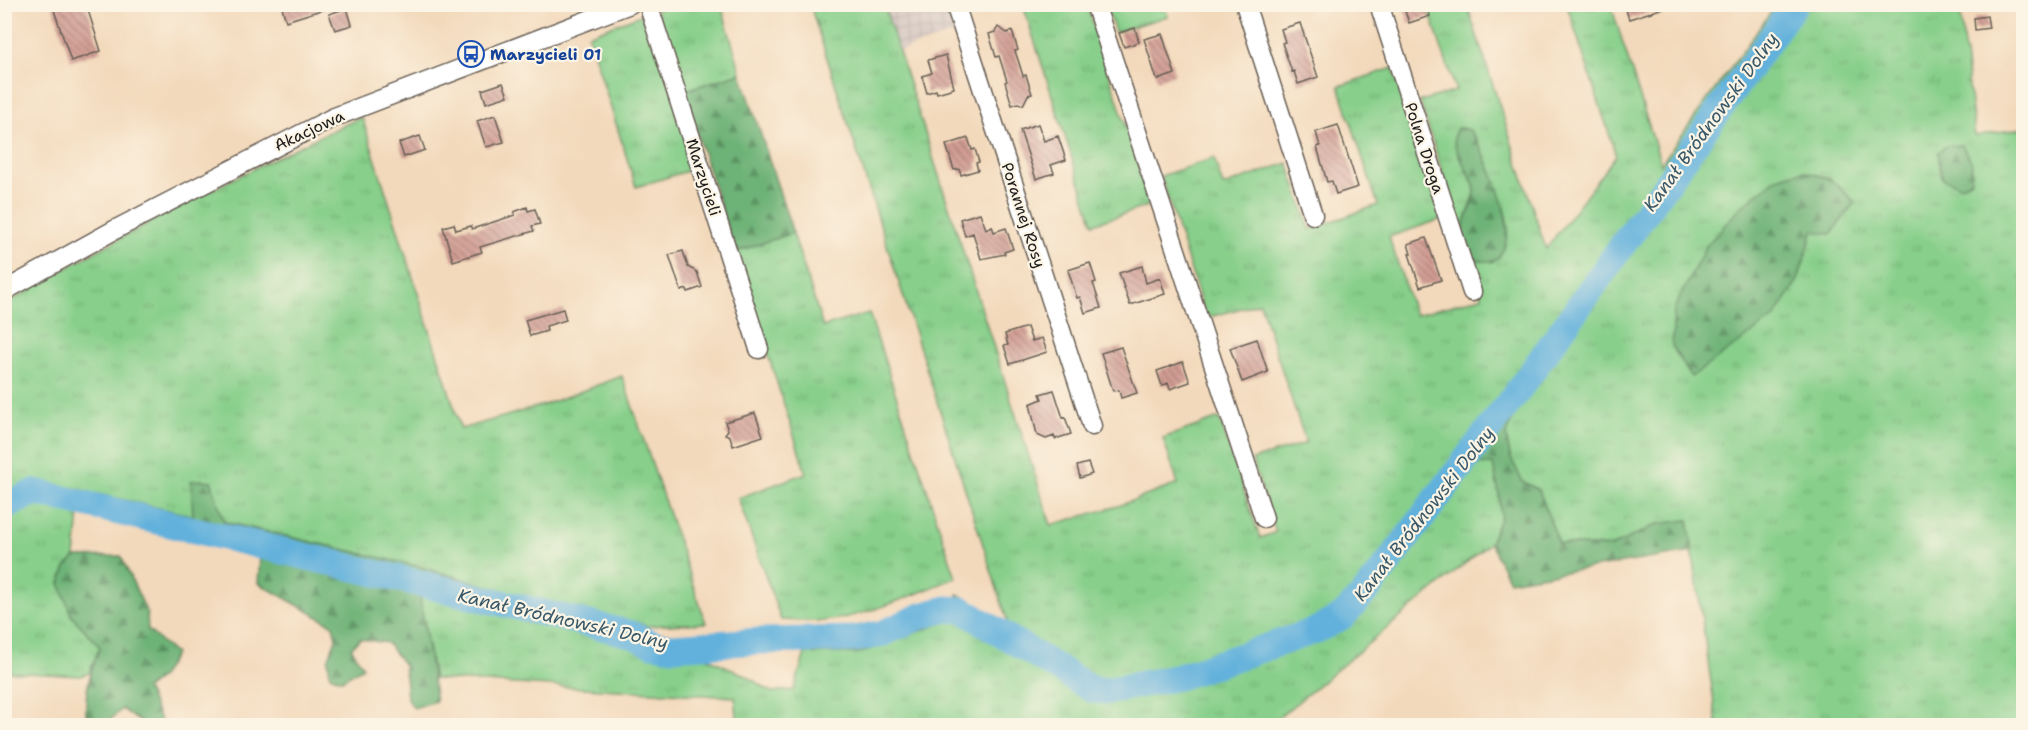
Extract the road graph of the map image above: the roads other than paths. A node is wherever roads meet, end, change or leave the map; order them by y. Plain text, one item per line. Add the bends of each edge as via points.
1 (630, 4) edge
2 (648, 4) edge
3 (956, 4) edge
4 (1095, 4) edge
5 (1245, 4) edge
6 (1379, 4) edge
7 (1313, 215) dead end
8 (4, 291) edge
9 (1472, 292) dead end
10 (759, 350) dead end
11 (1092, 426) dead end
12 (1264, 518) dead end

1 - 8 street, Akacjowa via 332,118 117,228
2 - 10 street, Marzycieli
3 - 11 street, Porannej Rosy
4 - 12 street
5 - 7 street
6 - 9 street, Polna Droga

